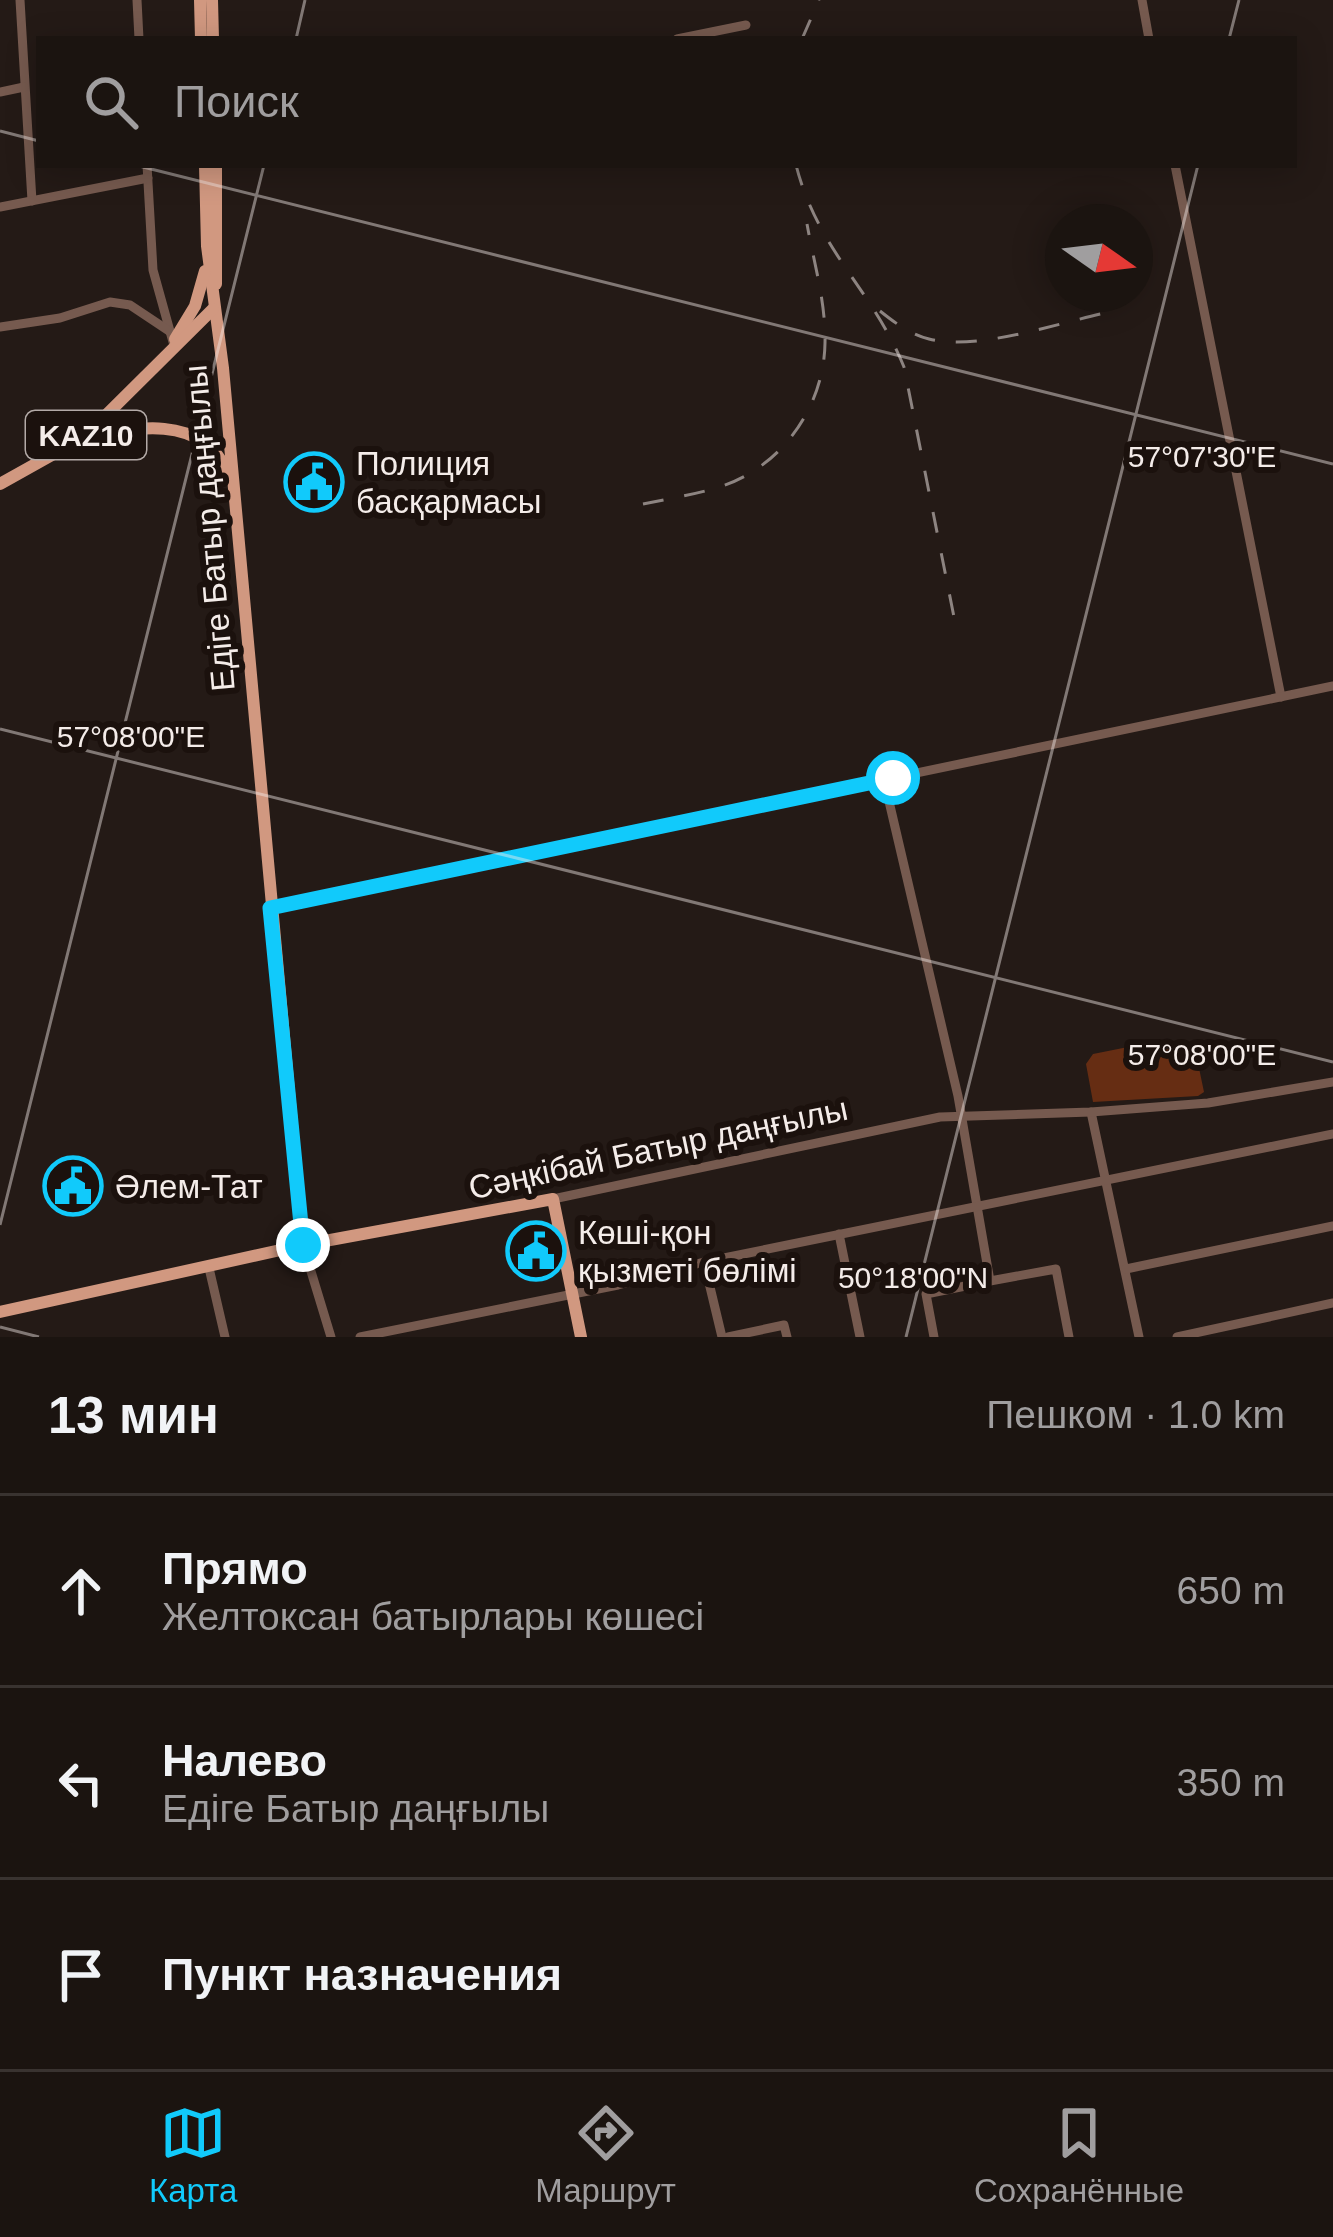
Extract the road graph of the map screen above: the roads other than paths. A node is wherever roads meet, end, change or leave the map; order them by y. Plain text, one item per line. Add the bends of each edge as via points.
1 (20, 0) edge
2 (137, 0) edge
3 (200, 0) edge
4 (212, 0) edge
5 (1142, 0) edge
6 (746, 25) dead end
7 (139, 36) edge
8 (201, 36) edge
9 (213, 36) edge
10 (692, 36) edge
11 (1149, 36) edge
12 (24, 87) junction
13 (0, 92) edge
14 (147, 168) edge
15 (205, 168) edge
16 (216, 168) edge
17 (1176, 168) edge
18 (148, 178) junction
19 (32, 201) junction
20 (0, 207) edge
21 (207, 246) junction
22 (213, 309) junction
23 (0, 327) edge
24 (171, 336) junction
25 (160, 363) junction
26 (57, 455) junction
27 (0, 484) edge
28 (233, 493) junction
29 (1333, 686) edge
30 (1281, 697) junction
31 (884, 780) junction
32 (270, 908) junction
33 (1333, 1082) edge
34 (1091, 1112) junction
35 (961, 1116) junction
36 (1333, 1134) edge
37 (1108, 1178) junction
38 (553, 1199) junction
39 (976, 1209) junction
40 (1333, 1226) edge
41 (838, 1234) junction
42 (303, 1245) junction
43 (704, 1262) junction
44 (209, 1268) junction
45 (1126, 1269) junction
46 (990, 1281) junction
47 (572, 1294) junction
48 (1333, 1303) edge
49 (0, 1312) edge
50 (225, 1337) edge
51 (331, 1337) edge
52 (359, 1337) edge
53 (581, 1337) edge
54 (725, 1337) edge
55 (787, 1337) edge
56 (860, 1337) edge
57 (934, 1337) edge
58 (1069, 1337) edge
59 (1139, 1337) edge
60 (1178, 1337) edge

1 - 12 street
2 - 7 street
3 - 8 main road
4 - 9 main road
5 - 11 street
6 - 10 street
12 - 13 street
12 - 19 street
14 - 18 street
15 - 21 main road, Едіге Батыр даңғылы / KAZ10
16 - 22 main road, Едіге Батыр даңғылы
17 - 30 street
18 - 19 street
18 - 24 street via 153,270
19 - 20 street
21 - 22 main road, Едіге Батыр даңғылы
21 - 24 main road, KAZ10 via 201,290
22 - 25 main road, KAZ10
22 - 28 main road, Едіге Батыр даңғылы
23 - 24 street via 110,302 130,305
24 - 25 main road, KAZ10
25 - 26 main road, KAZ10
26 - 27 main road, KAZ10
26 - 28 main road via 124,431 177,431 216,449
28 - 32 main road, Едіге Батыр даңғылы
29 - 30 street
30 - 31 street
31 - 32 street
31 - 35 street
32 - 42 main road, Едіге Батыр даңғылы
33 - 34 street, Сәңкібай Батыр даңғылы via 1244,1100
34 - 35 street, Сәңкібай Батыр даңғылы
34 - 37 street
35 - 38 street, Сәңкібай Батыр даңғылы
35 - 39 street
36 - 37 street
37 - 39 street
37 - 45 street
38 - 42 main road, Сәңкібай Батыр даңғылы
38 - 47 main road
39 - 41 street
39 - 46 street
40 - 45 street
41 - 43 street
41 - 56 street
42 - 44 main road, Сәңкібай Батыр даңғылы
42 - 51 street
43 - 47 street
43 - 54 street
44 - 49 main road, Сәңкібай Батыр даңғылы
44 - 50 street
45 - 59 street
46 - 57 street via 926,1294
46 - 58 street via 1056,1269
47 - 52 street
47 - 53 main road
48 - 60 street
54 - 55 street via 784,1325

